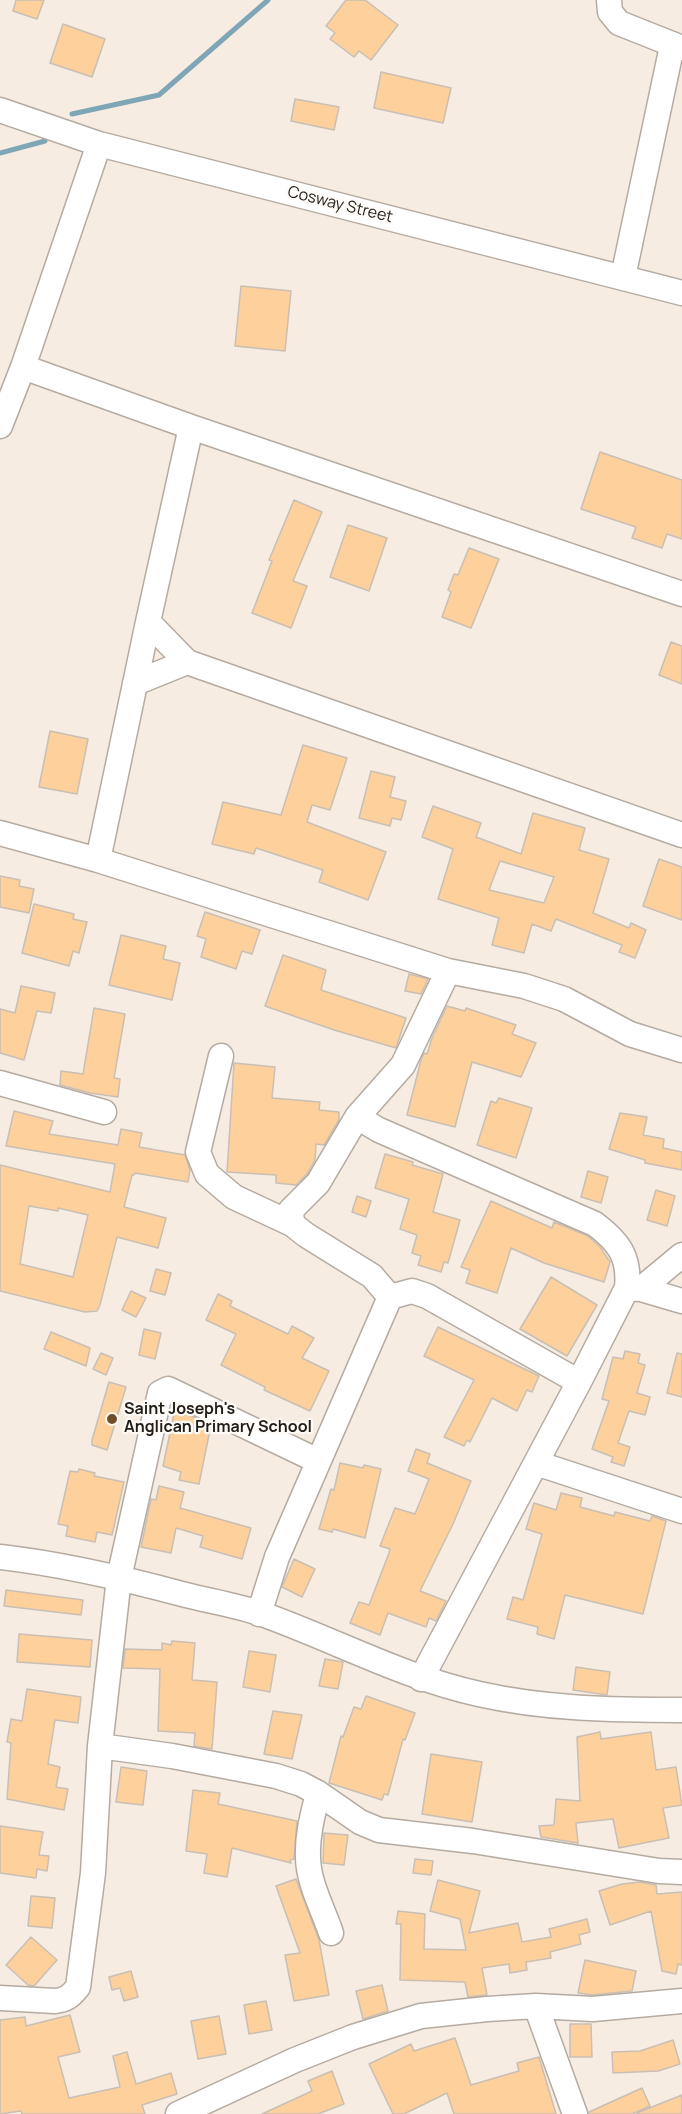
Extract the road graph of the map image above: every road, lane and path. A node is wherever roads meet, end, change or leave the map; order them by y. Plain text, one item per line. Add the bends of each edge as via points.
1 (609, 0) edge
2 (677, 47) edge
3 (0, 110) edge
4 (99, 144) junction
5 (623, 277) junction
6 (682, 293) edge
7 (23, 367) junction
8 (0, 426) edge
9 (191, 427) junction
10 (682, 594) edge
11 (148, 622) junction
12 (187, 662) junction
13 (135, 683) junction
14 (0, 833) edge
15 (682, 836) edge
16 (98, 860) junction
17 (448, 971) junction
18 (682, 1050) edge
19 (221, 1056) dead end
20 (0, 1083) edge
21 (104, 1112) dead end
22 (357, 1117) junction
23 (292, 1224) junction
24 (682, 1255) edge
25 (634, 1289) junction
26 (390, 1297) junction
27 (682, 1301) edge
28 (579, 1382) junction
29 (318, 1461) junction
30 (536, 1463) junction
31 (682, 1511) edge
32 (0, 1557) edge
33 (119, 1578) junction
34 (259, 1614) junction
35 (421, 1679) junction
36 (682, 1710) edge
37 (99, 1746) junction
38 (318, 1793) junction
39 (682, 1872) edge
40 (331, 1933) dead end
41 (0, 1998) edge
42 (682, 2001) edge
43 (536, 2006) junction
44 (178, 2114) edge
45 (575, 2114) edge

1 - 2 street via 610,12 619,23
2 - 5 street
3 - 4 street, Cosway Street
4 - 5 street, Cosway Street
4 - 7 street
5 - 6 street, Cosway Street
7 - 8 street
7 - 9 street
9 - 10 street
9 - 11 street
11 - 12 street
11 - 13 street
12 - 13 street
12 - 15 street
13 - 16 street
14 - 16 street
16 - 17 street
17 - 18 street via 524,986 564,999 630,1034
17 - 22 street via 403,1065
19 - 23 street via 198,1152 207,1174 234,1197
20 - 21 street
22 - 23 street via 318,1183 291,1210
22 - 25 street via 595,1224 612,1236 624,1254
23 - 26 street via 372,1276
24 - 25 street
25 - 27 street
25 - 28 street
26 - 28 street via 412,1291 427,1296
26 - 29 street
28 - 30 street
29 - 33 street via 164,1389
29 - 34 street via 277,1557
30 - 31 street
30 - 35 street
32 - 33 street
33 - 34 street
33 - 37 street
34 - 35 street
35 - 36 street via 547,1705
37 - 38 street via 276,1776
37 - 41 street via 93,1873 78,1987 64,2000
38 - 39 street via 360,1822 379,1830
38 - 40 street via 310,1822 308,1859
42 - 43 street via 593,2009
43 - 44 street via 421,2016 343,2041
43 - 45 street

